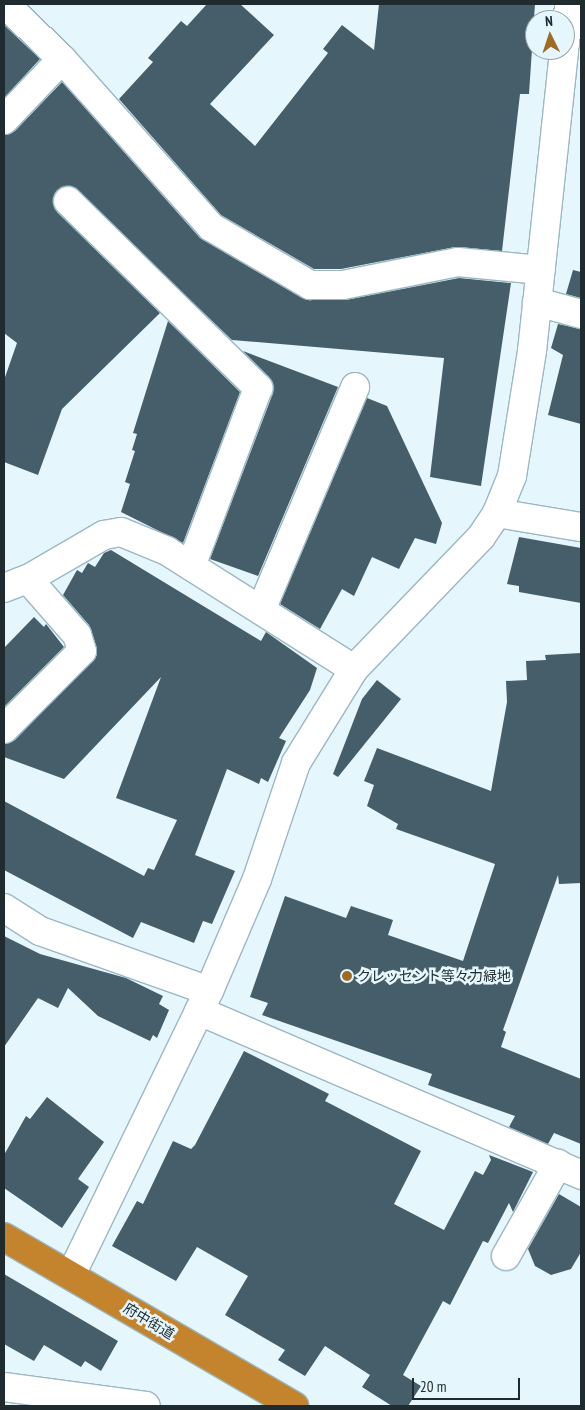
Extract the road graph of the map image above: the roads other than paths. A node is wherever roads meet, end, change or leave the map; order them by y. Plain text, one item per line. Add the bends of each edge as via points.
1 (10, 6) edge
2 (62, 59) junction
3 (563, 60) edge
4 (4, 120) edge
5 (68, 201) dead end
6 (541, 270) junction
7 (538, 302) junction
8 (581, 314) edge
9 (355, 387) dead end
10 (498, 513) junction
11 (581, 527) edge
12 (191, 566) junction
13 (16, 583) edge
14 (261, 610) junction
15 (354, 669) junction
16 (4, 729) edge
17 (4, 908) edge
18 (204, 1001) junction
19 (570, 1169) edge
20 (4, 1237) edge
21 (506, 1256) dead end
22 (71, 1275) junction
23 (4, 1387) edge
24 (146, 1406) edge
25 (294, 1406) edge

1 - 2 street
2 - 4 street
2 - 6 street via 211,227 310,285 343,286 458,262
3 - 6 street
5 - 12 street via 258,388
6 - 7 street
7 - 8 street
7 - 10 street via 512,476
9 - 14 street
10 - 11 street
10 - 15 street via 481,537
12 - 13 street via 121,532 104,535
12 - 14 street
13 - 16 street via 77,635 82,651
14 - 15 street
15 - 18 street via 296,763 257,879
17 - 18 street via 40,931
18 - 19 street
18 - 22 street
19 - 21 street
20 - 22 highway, 府中街道
22 - 25 highway, 府中街道
23 - 24 street

